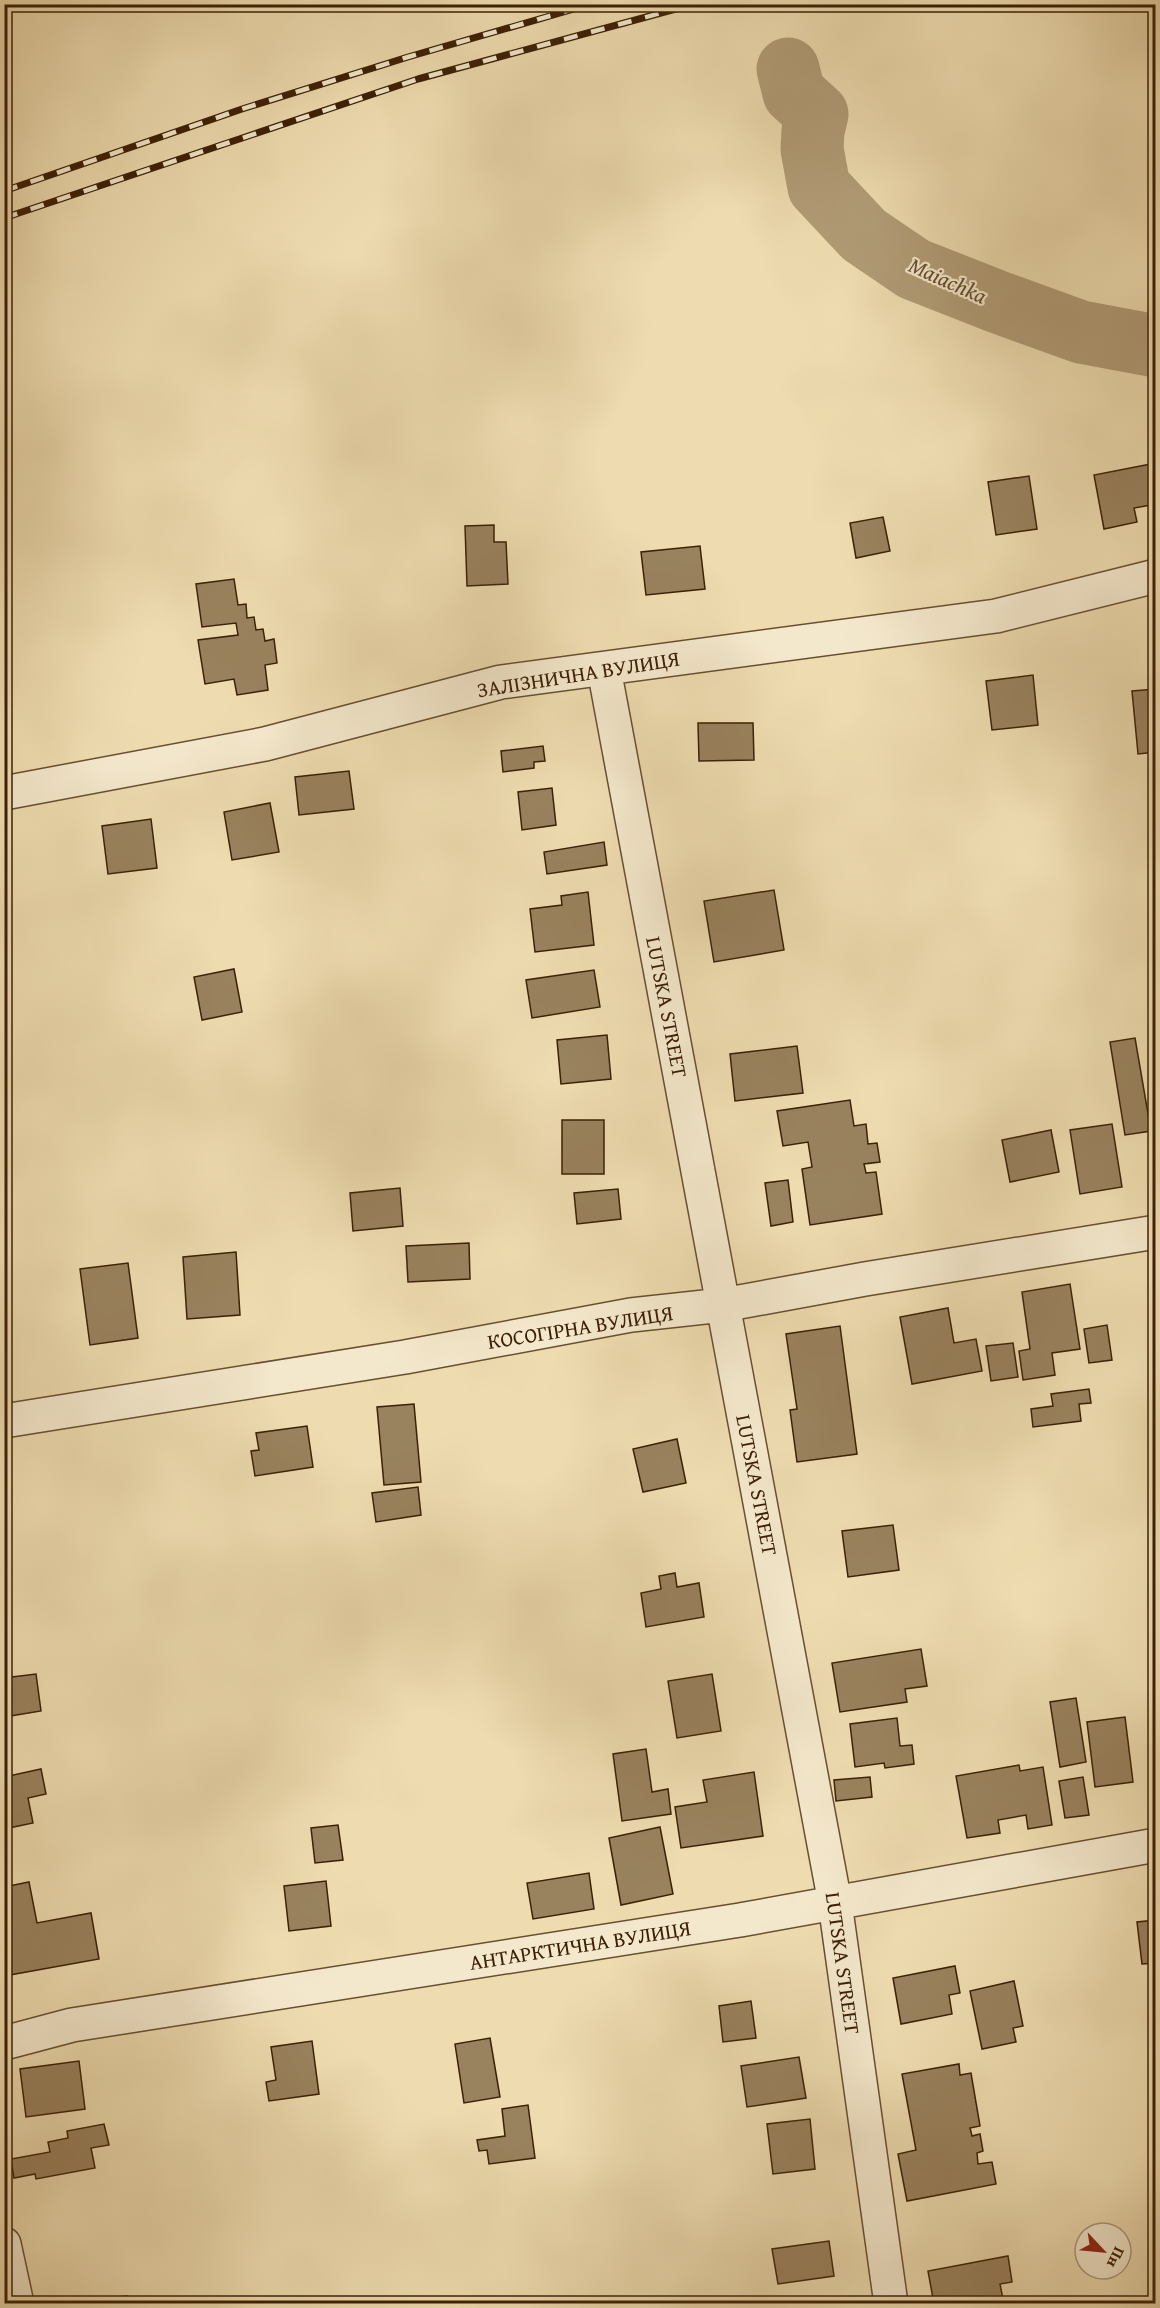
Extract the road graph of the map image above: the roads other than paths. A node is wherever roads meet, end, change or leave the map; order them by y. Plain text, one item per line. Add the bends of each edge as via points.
1 (1155, 576) edge
2 (604, 669) junction
3 (4, 793) edge
4 (1155, 1232) edge
5 (723, 1305) junction
6 (4, 1421) edge
7 (1155, 1845) edge
8 (835, 1903) junction
9 (4, 2043) edge
10 (4, 2244) edge
11 (17, 2304) edge
12 (891, 2304) edge

1 - 2 street, ЗАЛІЗНИЧНА ВУЛИЦЯ via 996,616
2 - 3 street, ЗАЛІЗНИЧНА ВУЛИЦЯ via 501,682 266,744
2 - 5 street, LUTSKA STREET
4 - 5 street, КОСОГІРНА ВУЛИЦЯ
5 - 6 street, КОСОГІРНА ВУЛИЦЯ via 631,1316 405,1357
5 - 8 street, LUTSKA STREET
7 - 8 street, АНТАРКТИЧНА ВУЛИЦЯ
8 - 9 street, АНТАРКТИЧНА ВУЛИЦЯ via 72,2025
8 - 12 street, LUTSKA STREET
10 - 11 street

